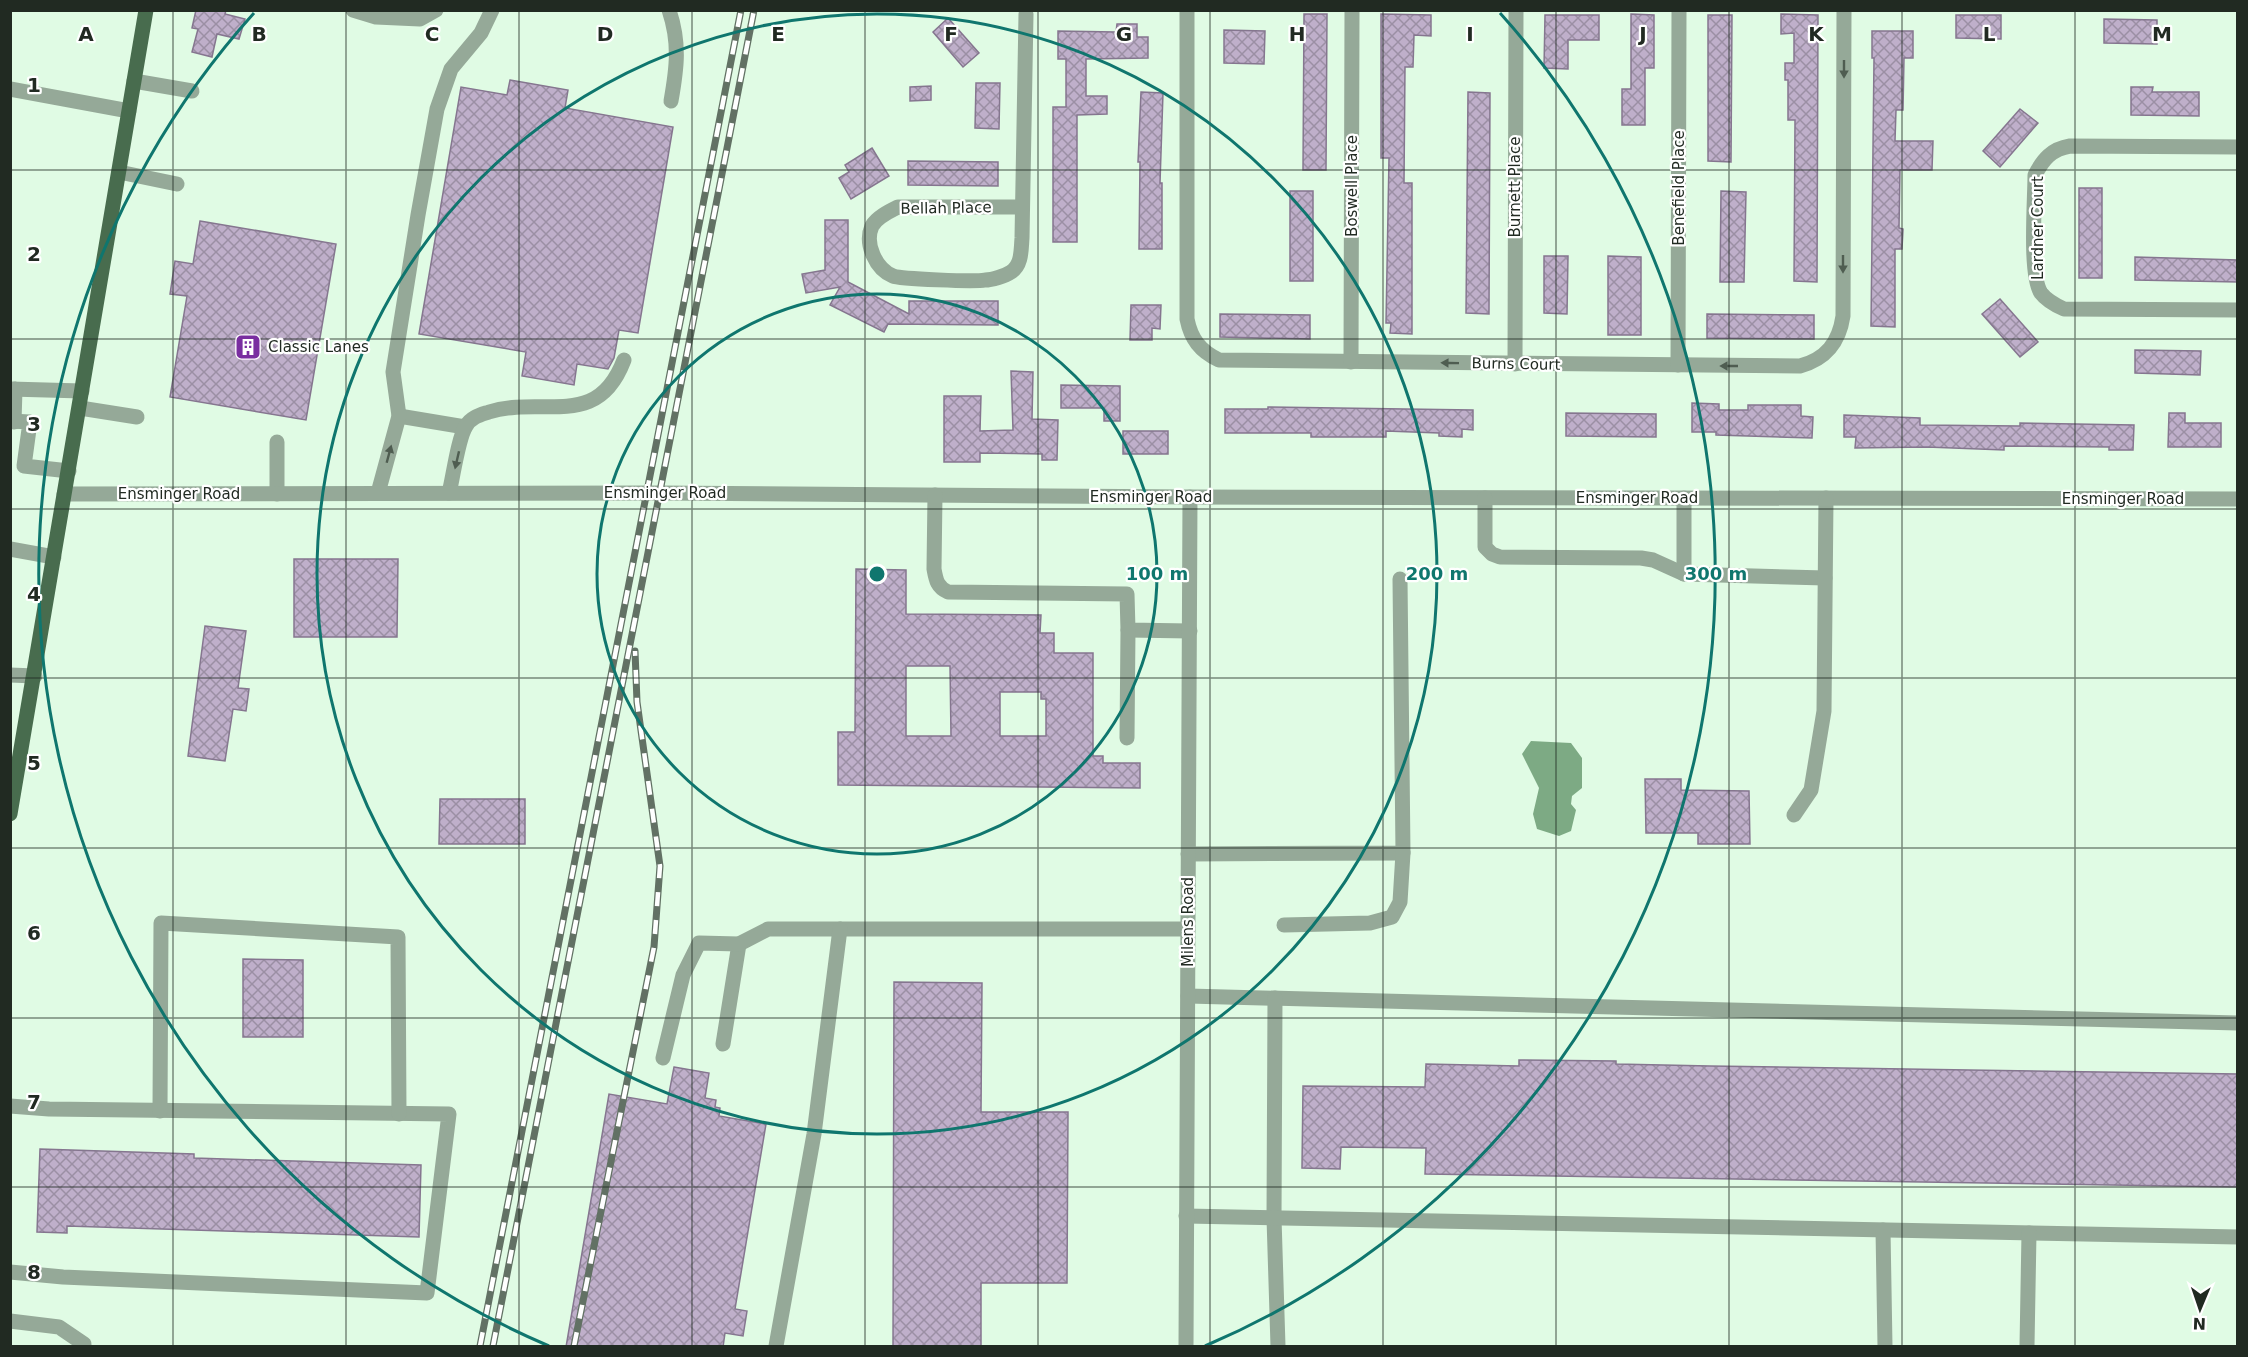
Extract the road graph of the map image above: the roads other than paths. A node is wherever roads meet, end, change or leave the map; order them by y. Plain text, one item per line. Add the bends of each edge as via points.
1 (147, 10) edge
2 (353, 10) edge
3 (436, 10) edge
4 (492, 10) edge
5 (669, 10) edge
6 (1187, 10) edge
7 (1352, 10) edge
8 (1516, 10) edge
9 (1679, 10) edge
10 (1844, 10) edge
11 (1028, 12) edge
12 (134, 81) junction
13 (10, 89) edge
14 (192, 91) dead end
15 (671, 101) dead end
16 (129, 111) junction
17 (2238, 147) edge
18 (119, 172) junction
19 (177, 183) dead end
20 (1022, 207) junction
21 (2238, 310) edge
22 (624, 360) dead end
23 (1351, 362) junction
24 (1515, 364) junction
25 (1678, 365) junction
26 (13, 389) edge
27 (82, 391) junction
28 (80, 408) junction
29 (399, 416) junction
30 (137, 417) dead end
31 (12, 422) edge
32 (465, 427) junction
33 (277, 442) dead end
34 (69, 471) junction
35 (64, 494) junction
36 (277, 494) junction
37 (378, 494) junction
38 (449, 494) junction
39 (935, 495) junction
40 (1190, 497) junction
41 (1485, 498) junction
42 (1683, 498) junction
43 (1826, 498) junction
44 (2238, 499) edge
45 (10, 549) edge
46 (54, 557) junction
47 (1684, 574) junction
48 (1825, 578) junction
49 (1400, 579) dead end
50 (1128, 630) junction
51 (1190, 631) junction
52 (10, 675) edge
53 (35, 676) junction
54 (1127, 738) dead end
55 (17, 742) edge
56 (10, 814) edge
57 (1794, 815) dead end
58 (1403, 853) junction
59 (1188, 855) junction
60 (1284, 925) dead end
61 (1188, 928) junction
62 (840, 929) junction
63 (739, 944) junction
64 (1188, 996) junction
65 (1275, 998) junction
66 (2238, 1023) edge
67 (723, 1044) dead end
68 (663, 1058) dead end
69 (10, 1106) edge
70 (160, 1111) junction
71 (399, 1114) junction
72 (1186, 1216) junction
73 (1274, 1218) junction
74 (1883, 1230) junction
75 (2029, 1233) junction
76 (2238, 1237) edge
77 (10, 1272) edge
78 (10, 1321) edge
79 (83, 1347) edge
80 (776, 1347) edge
81 (1186, 1347) edge
82 (1278, 1347) edge
83 (1885, 1347) edge
84 (2027, 1347) edge

1 - 12 main road
2 - 3 street via 376,17 420,19
4 - 29 street via 482,33 451,69 437,109 393,372
5 - 15 street via 678,63
6 - 23 street, Burns Court via 1190,333 1197,345 1219,360
7 - 23 street, Boswell Place
8 - 24 street, Burnett Place
9 - 25 street, Benefield Place
10 -> 25 street, Burns Court via 1843,316 1835,343 1825,355 1800,366
11 - 20 street, Bellah Place
12 - 14 street
12 - 16 main road
13 - 16 street
16 - 18 main road
17 - 21 street, Lardner Court via 2070,146 2049,153 2036,175 2035,265 2041,293 2064,309
18 - 19 street
18 - 27 main road
20 - 20 street, Bellah Place via 1020,261 1012,272 986,280 895,277 880,268 873,255 873,225 898,207
22 - 32 street via 616,380 580,406 516,406 475,416
24 -> 23 street, Burns Court
24 - 25 street, Burns Court
26 - 27 street
26 - 31 street
27 - 28 main road
28 - 30 street
28 - 34 main road
29 - 32 street
37 -> 29 street
31 - 34 street via 30,422 24,466
32 -> 38 street
33 - 36 street
34 - 35 main road
35 - 36 street, Ensminger Road
35 - 46 main road
36 - 37 street, Ensminger Road
37 - 38 street, Ensminger Road
38 - 39 street, Ensminger Road
39 - 40 street, Ensminger Road
39 - 50 street via 934,569 942,589 1127,594
40 - 41 street, Ensminger Road
40 - 51 street, Milens Road
41 - 42 street, Ensminger Road
41 - 47 street via 1485,547 1492,554 1641,558
42 - 43 street, Ensminger Road
42 - 47 street
43 - 44 street, Ensminger Road
43 - 48 street
45 - 46 street
46 - 53 main road
47 - 48 street
48 - 57 street via 1824,711 1811,790
49 - 58 street
50 - 51 street
50 - 54 street
51 - 59 street, Milens Road
52 - 53 street
53 - 55 main road
55 - 56 main road
58 - 59 street
58 - 60 street via 1400,902 1392,917 1370,923
59 - 61 street, Milens Road
61 - 62 street
61 - 64 street, Milens Road
62 - 63 street via 768,929
62 - 80 street via 814,1134
63 - 67 street
63 - 68 street via 699,944 683,975
64 - 65 street
64 - 72 street, Milens Road
65 - 66 street
65 - 73 street
69 - 70 street
70 - 71 street
70 - 71 street via 161,923 398,937
71 - 77 street via 448,1114 428,1293
72 - 73 street
72 - 81 street, Milens Road
73 - 74 street
73 - 82 street
74 - 75 street
74 - 83 street
75 - 76 street
75 - 84 street
78 - 79 street via 59,1327

